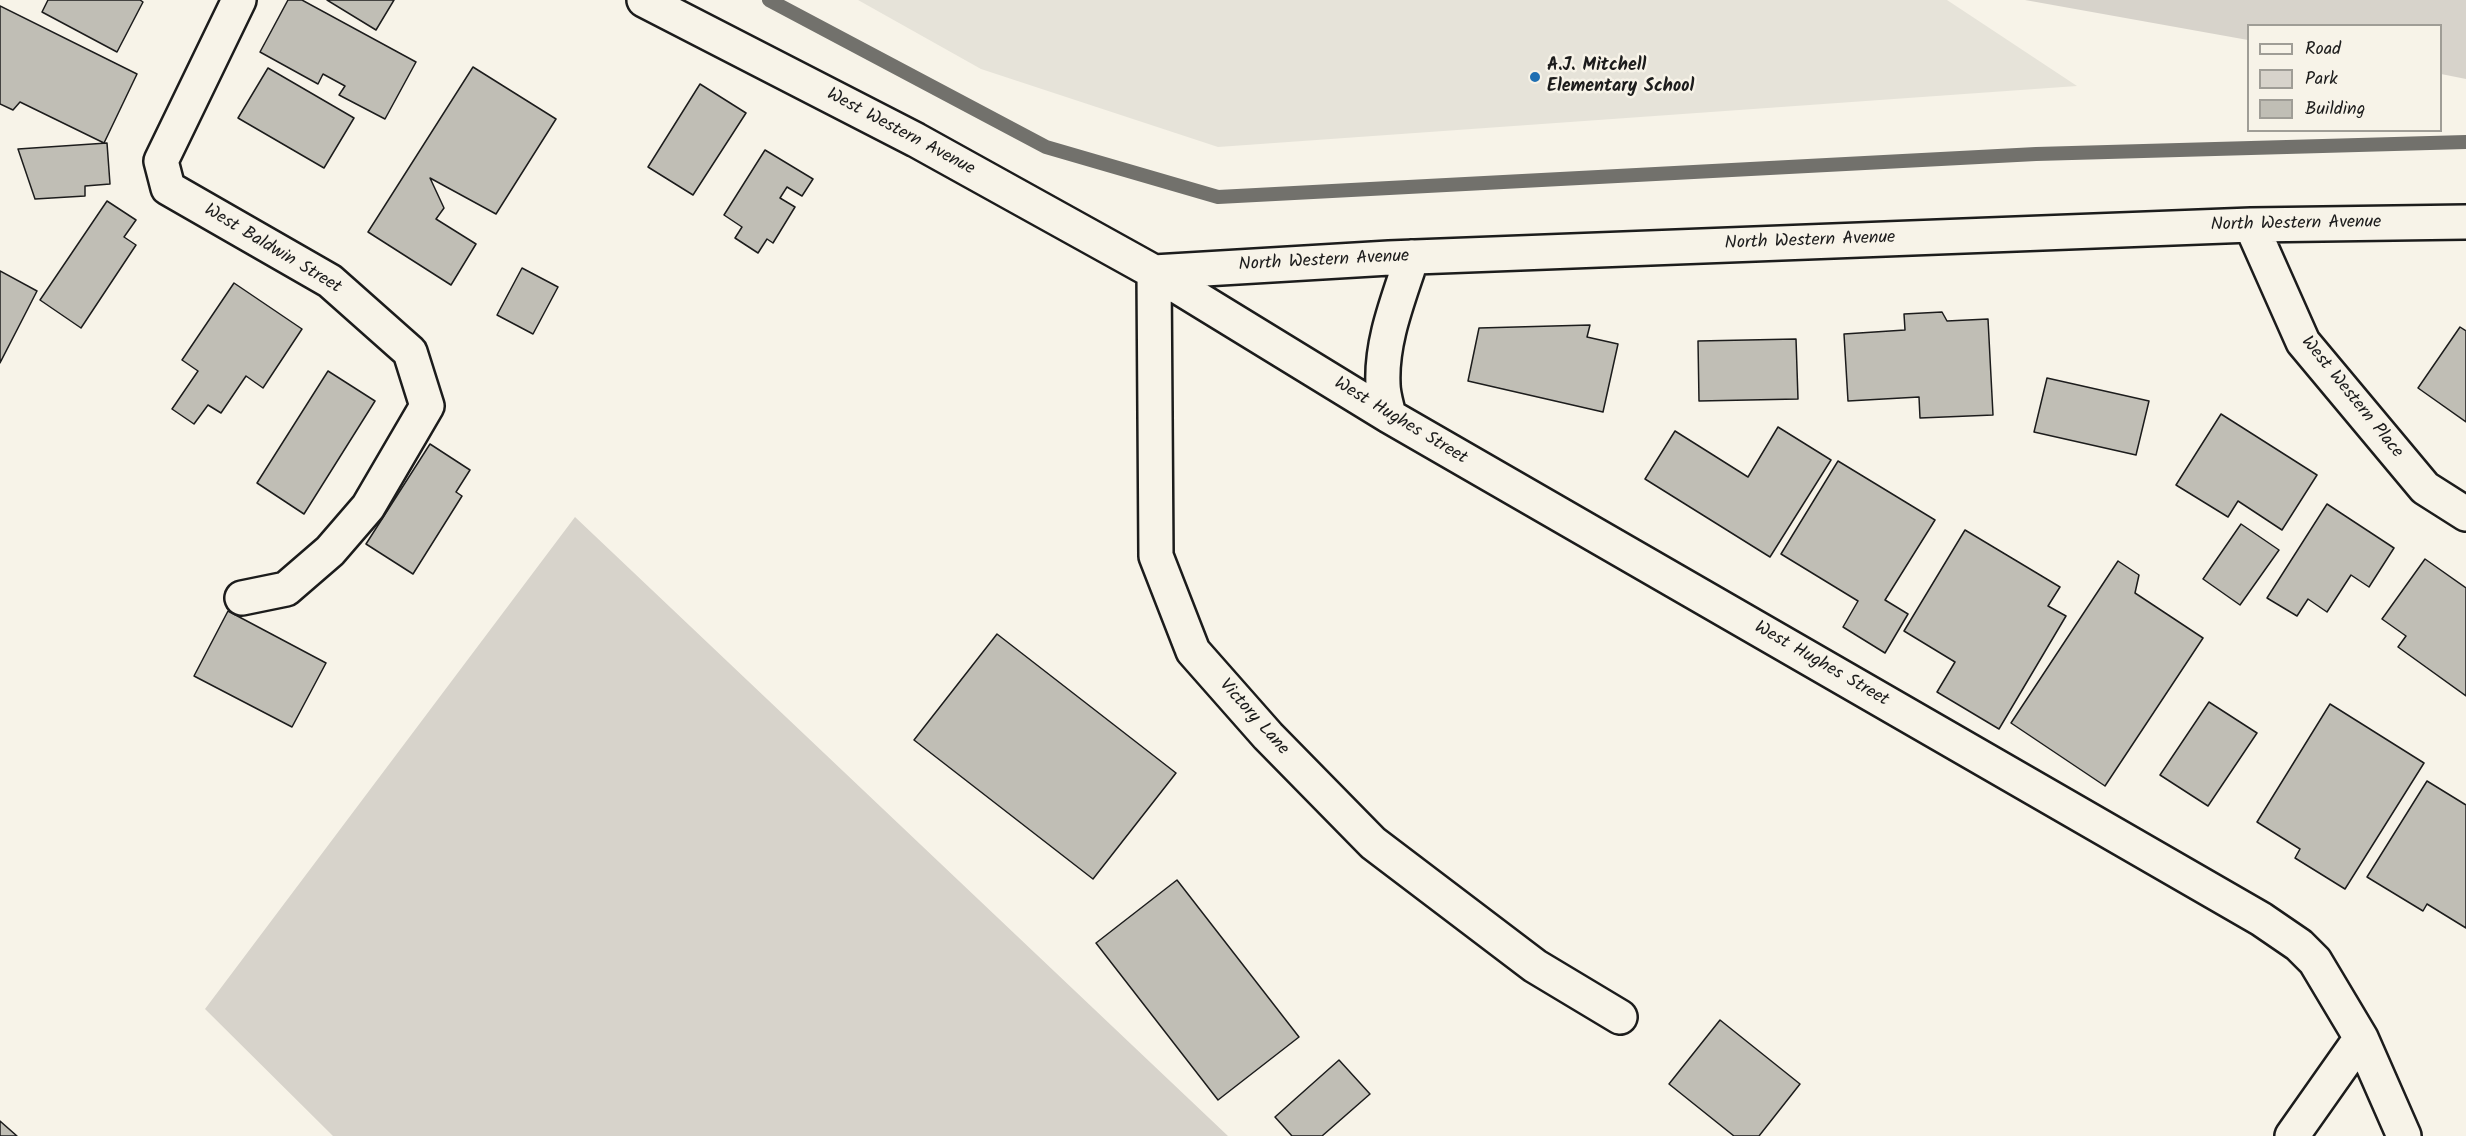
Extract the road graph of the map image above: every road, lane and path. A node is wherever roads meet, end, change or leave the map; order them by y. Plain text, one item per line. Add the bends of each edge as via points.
1 (239, 0) edge
2 (644, 0) edge
3 (2466, 222) edge
4 (2251, 225) junction
5 (1412, 257) junction
6 (1154, 272) junction
7 (1389, 416) junction
8 (2466, 514) edge
9 (242, 598) dead end
10 (1620, 1017) dead end
11 (2361, 1038) junction
12 (2292, 1136) edge
13 (2404, 1136) edge

1 - 9 street, West Baldwin Street via 161,161 168,188 330,281 410,352 427,406 368,507 330,551 286,588
2 - 6 street, West Western Avenue via 916,140
3 - 4 street, North Western Avenue
4 - 5 street, North Western Avenue
4 - 8 street, West Western Place via 2302,342 2425,488
5 - 6 street, North Western Avenue
5 - 7 street via 1391,321 1386,351 1383,385
6 - 7 street, West Hughes Street
6 - 10 street, Victory Lane via 1156,556 1193,651 1268,736 1373,843 1535,966
7 - 11 street, West Hughes Street via 2261,919 2315,961
11 - 12 street
11 - 13 street, West Hughes Street

